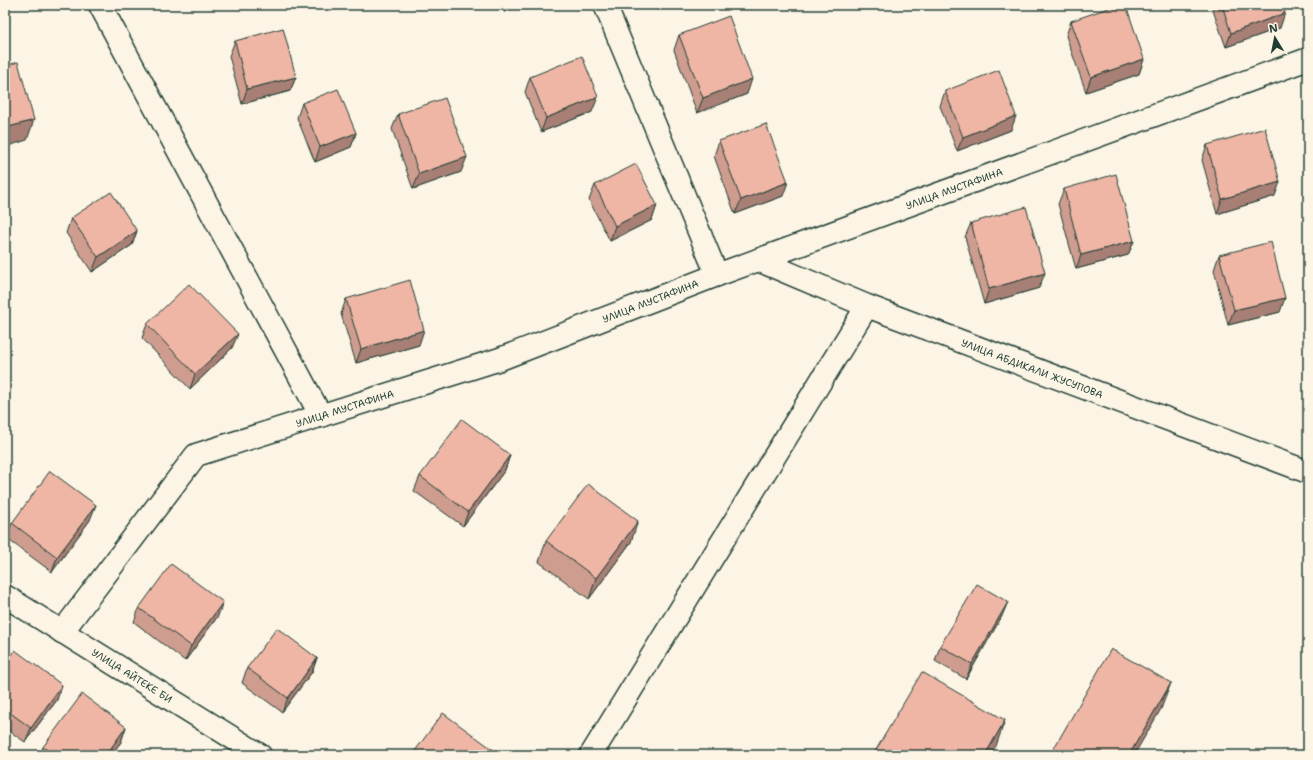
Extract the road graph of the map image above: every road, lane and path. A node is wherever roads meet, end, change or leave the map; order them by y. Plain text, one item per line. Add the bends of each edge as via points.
1 (100, 5) edge
2 (605, 5) edge
3 (1308, 59) edge
4 (758, 260) junction
5 (717, 275) junction
6 (867, 306) junction
7 (321, 416) junction
8 (1308, 472) edge
9 (5, 596) edge
10 (62, 632) junction
11 (260, 755) edge
12 (591, 755) edge

1 - 7 street
2 - 5 street
3 - 4 street, УЛИЦА МУСТАФИНА
4 - 5 street, УЛИЦА МУСТАФИНА
4 - 6 street, УЛИЦА АБДИКАЛИ ЖУСУПОВА
5 - 7 street, УЛИЦА МУСТАФИНА via 500,359
6 - 8 street, УЛИЦА АБДИКАЛИ ЖУСУПОВА
6 - 12 street
7 - 10 street, УЛИЦА МУСТАФИНА via 196,455
9 - 10 street, УЛИЦА АЙТЕКЕ БИ
10 - 11 street, УЛИЦА АЙТЕКЕ БИ

